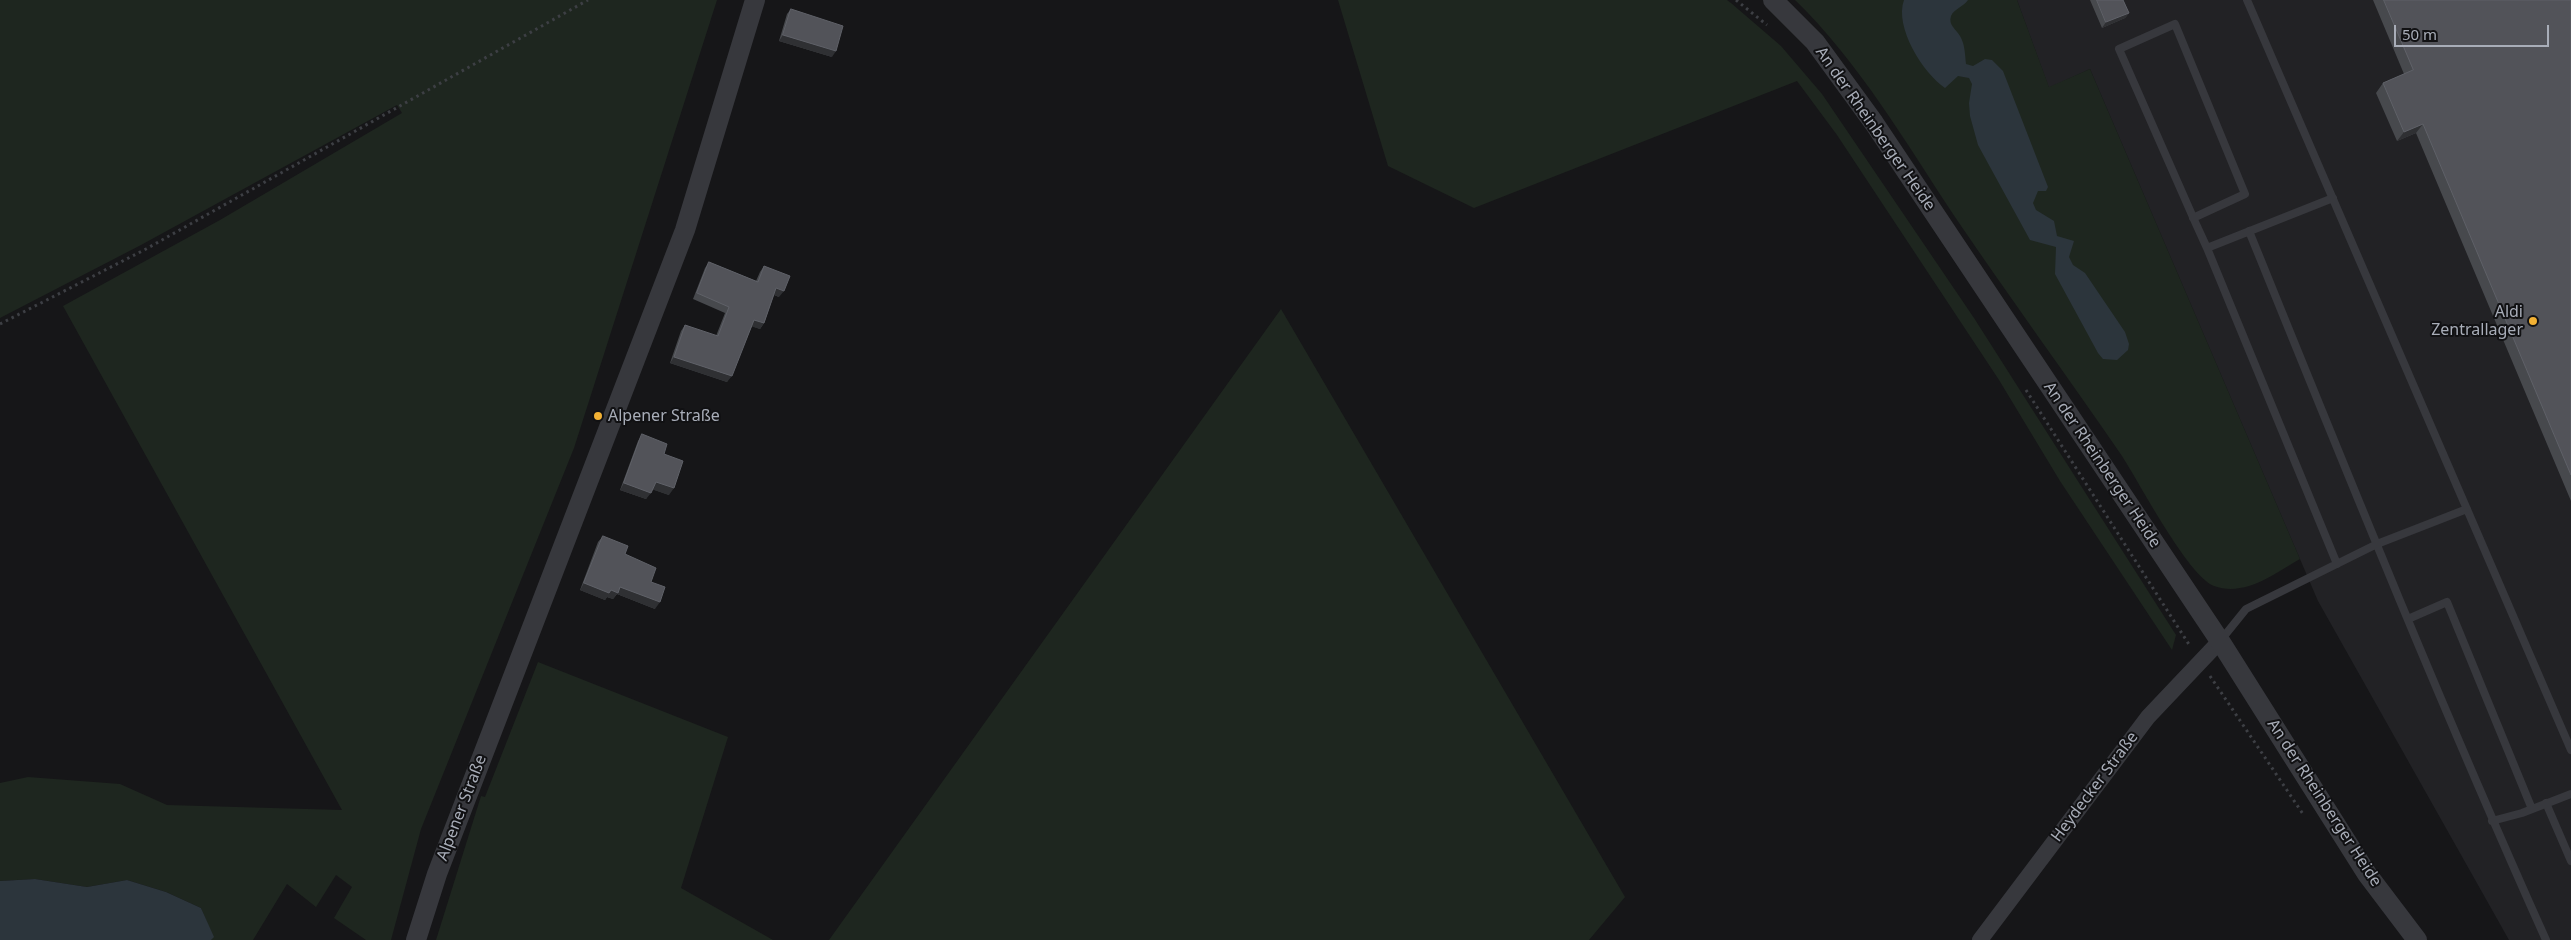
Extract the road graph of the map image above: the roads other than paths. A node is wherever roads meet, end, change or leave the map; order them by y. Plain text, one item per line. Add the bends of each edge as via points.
1 (755, 0) edge
2 (1773, 0) edge
3 (2247, 0) edge
4 (2333, 198) junction
5 (2193, 218) junction
6 (2249, 231) junction
7 (2207, 248) junction
8 (2467, 509) junction
9 (2376, 544) junction
10 (2336, 564) junction
11 (2408, 619) junction
12 (2220, 641) junction
13 (2571, 750) edge
14 (2571, 794) edge
15 (2546, 804) junction
16 (2532, 809) junction
17 (2492, 820) junction
18 (2571, 861) edge
19 (416, 940) edge
20 (1980, 940) edge
21 (2417, 940) edge
22 (2546, 940) edge

1 - 19 street, Alpener Straße via 685,230 440,865
2 - 12 street, An der Rheinberger Heide via 1810,36 1864,108
3 - 4 lane
4 - 6 lane
4 - 8 lane
5 - 5 lane via 2119,49 2175,24 2245,194
5 - 7 lane
6 - 7 lane
6 - 9 lane
7 - 10 lane
8 - 9 lane
8 - 13 lane
9 - 10 lane
9 - 11 lane
10 - 12 lane via 2246,609
11 - 16 lane via 2447,602
11 - 17 lane
12 - 20 street, Heydecker Straße via 2148,717
12 - 21 street, An der Rheinberger Heide via 2367,874
14 - 15 lane
15 - 16 lane
15 - 18 lane
16 - 17 lane
17 - 22 lane

